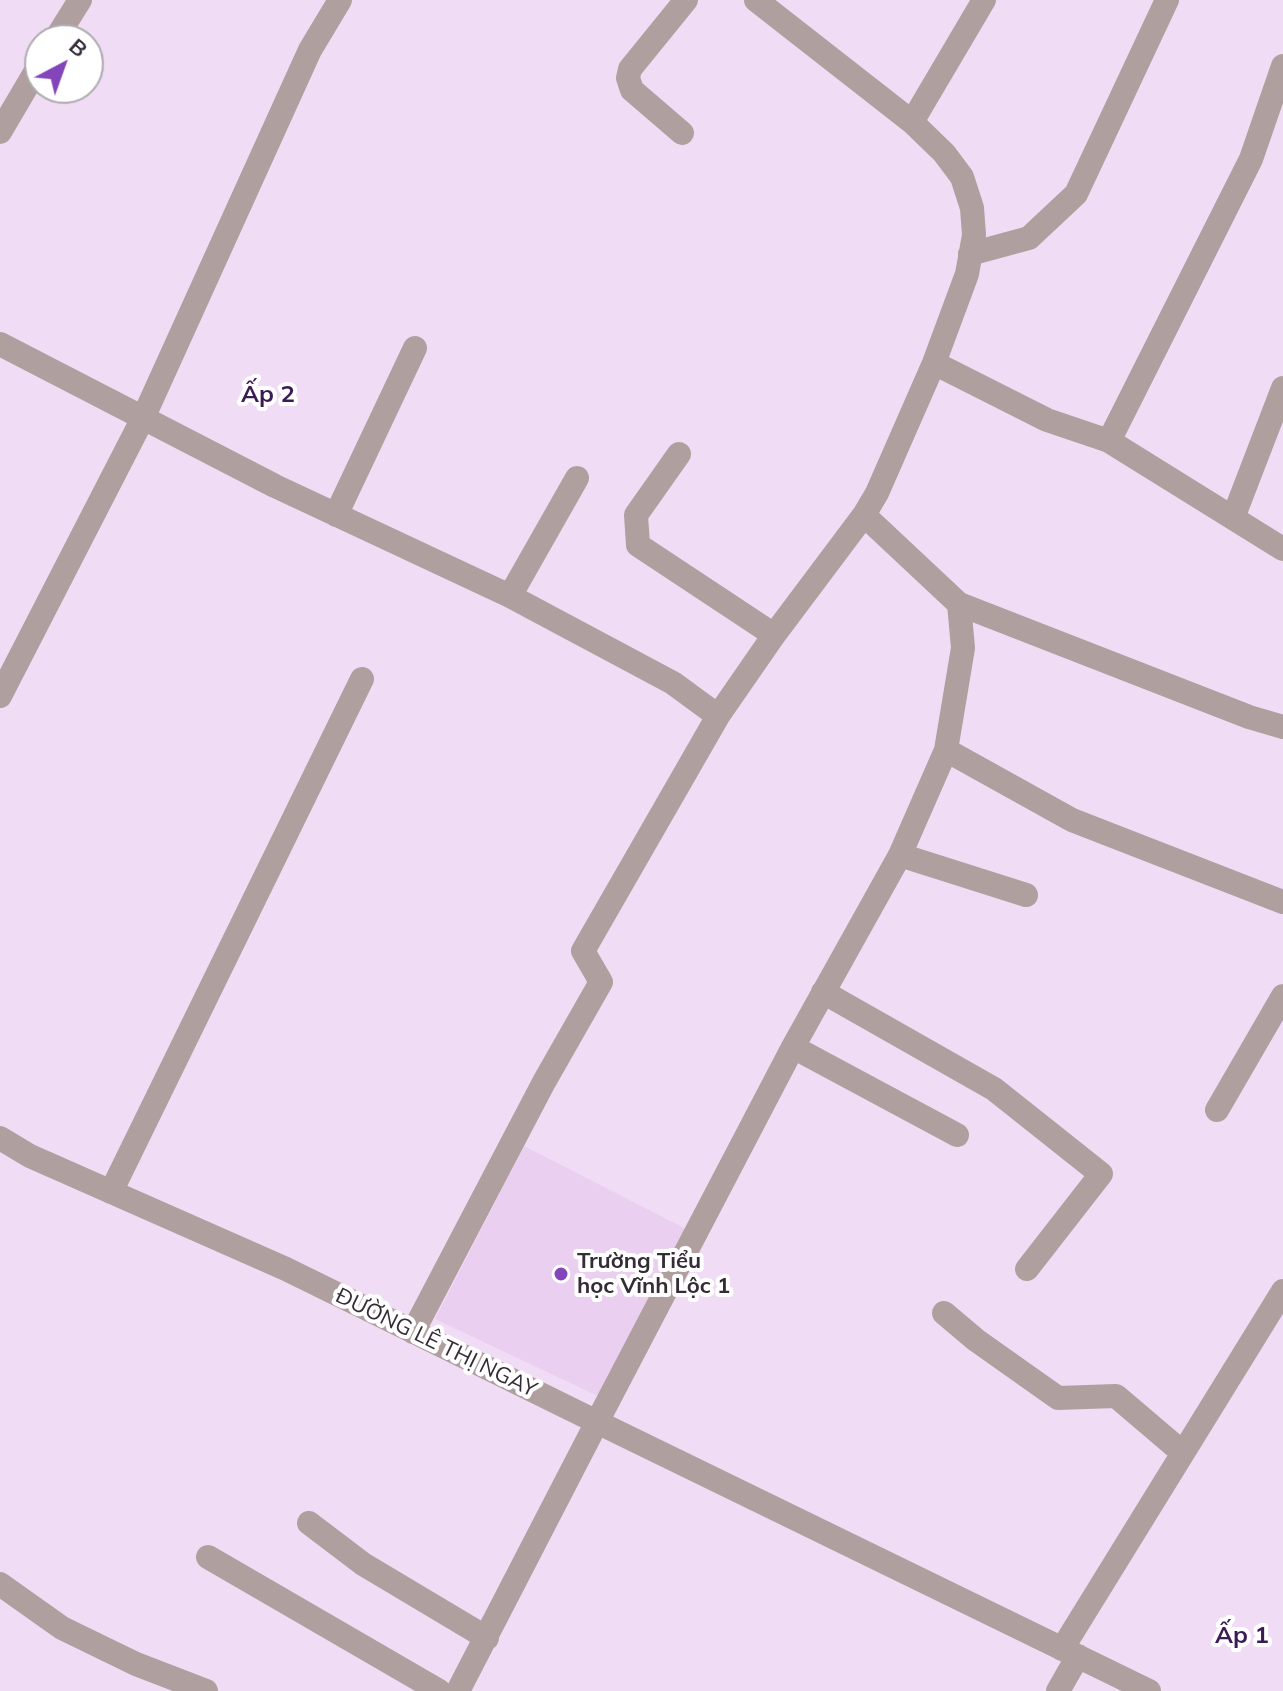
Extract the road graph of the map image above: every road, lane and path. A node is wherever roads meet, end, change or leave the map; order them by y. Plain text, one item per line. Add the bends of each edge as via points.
1 (80, 0) edge
2 (340, 0) edge
3 (686, 0) edge
4 (756, 0) edge
5 (984, 0) edge
6 (1167, 0) edge
7 (65, 24) edge
8 (1283, 66) edge
9 (24, 91) edge
10 (912, 122) junction
11 (0, 132) edge
12 (682, 133) dead end
13 (970, 254) junction
14 (0, 344) edge
15 (415, 348) dead end
16 (934, 363) junction
17 (1283, 388) edge
18 (144, 416) junction
19 (1109, 441) junction
20 (679, 454) dead end
21 (577, 478) dead end
22 (336, 515) junction
23 (864, 515) junction
24 (1233, 518) junction
25 (1283, 549) edge
26 (510, 596) junction
27 (959, 604) junction
28 (774, 635) junction
29 (362, 679) dead end
30 (0, 696) edge
31 (718, 716) junction
32 (1283, 727) edge
33 (946, 750) junction
34 (900, 855) junction
35 (1026, 895) dead end
36 (1283, 902) edge
37 (823, 992) junction
38 (1283, 996) edge
39 (793, 1047) junction
40 (1217, 1110) dead end
41 (957, 1135) dead end
42 (0, 1138) edge
43 (111, 1192) junction
44 (1027, 1269) dead end
45 (1279, 1307) edge
46 (944, 1313) dead end
47 (413, 1332) junction
48 (597, 1422) junction
49 (1183, 1453) junction
50 (309, 1523) dead end
51 (208, 1557) dead end
52 (0, 1584) edge
53 (487, 1638) junction
54 (1070, 1652) junction
55 (206, 1691) edge
56 (439, 1691) edge
57 (458, 1691) edge
58 (1058, 1691) edge
59 (1149, 1691) edge

1 - 7 street
2 - 18 street via 310,50
3 - 12 street via 628,78 632,90
4 - 10 street
5 - 10 street
6 - 13 street via 1076,194 1029,238
8 - 19 street via 1251,159
9 - 11 street
10 - 13 street via 962,177 972,208
13 - 16 street
14 - 18 street
15 - 22 street
16 - 19 street via 1047,420
16 - 23 street
17 - 24 street
18 - 22 street
18 - 30 street
19 - 24 street
20 - 28 street via 636,515 638,545
21 - 26 street
22 - 26 street
23 - 27 street
23 - 28 street
24 - 25 street
26 - 31 street via 673,683
27 - 32 street
27 - 33 street via 963,648
28 - 31 street
29 - 43 street
31 - 47 street via 583,951 601,982
33 - 34 street
33 - 36 street via 1072,820
34 - 35 street
34 - 37 street
37 - 39 street
37 - 44 street via 994,1089 1101,1174
38 - 40 street
39 - 41 street
39 - 48 street
42 - 43 street, ĐƯỜNG LÊ THỊ NGAY
43 - 47 street, ĐƯỜNG LÊ THỊ NGAY
45 - 49 street
46 - 49 street via 1058,1398 1116,1396
47 - 48 street, ĐƯỜNG LÊ THỊ NGAY
48 - 53 street
48 - 54 street, ĐƯỜNG LÊ THỊ NGAY
49 - 54 street
50 - 53 street via 363,1564
51 - 56 street
52 - 55 street via 62,1628
53 - 57 street
54 - 58 street
54 - 59 street, ĐƯỜNG LÊ THỊ NGAY

